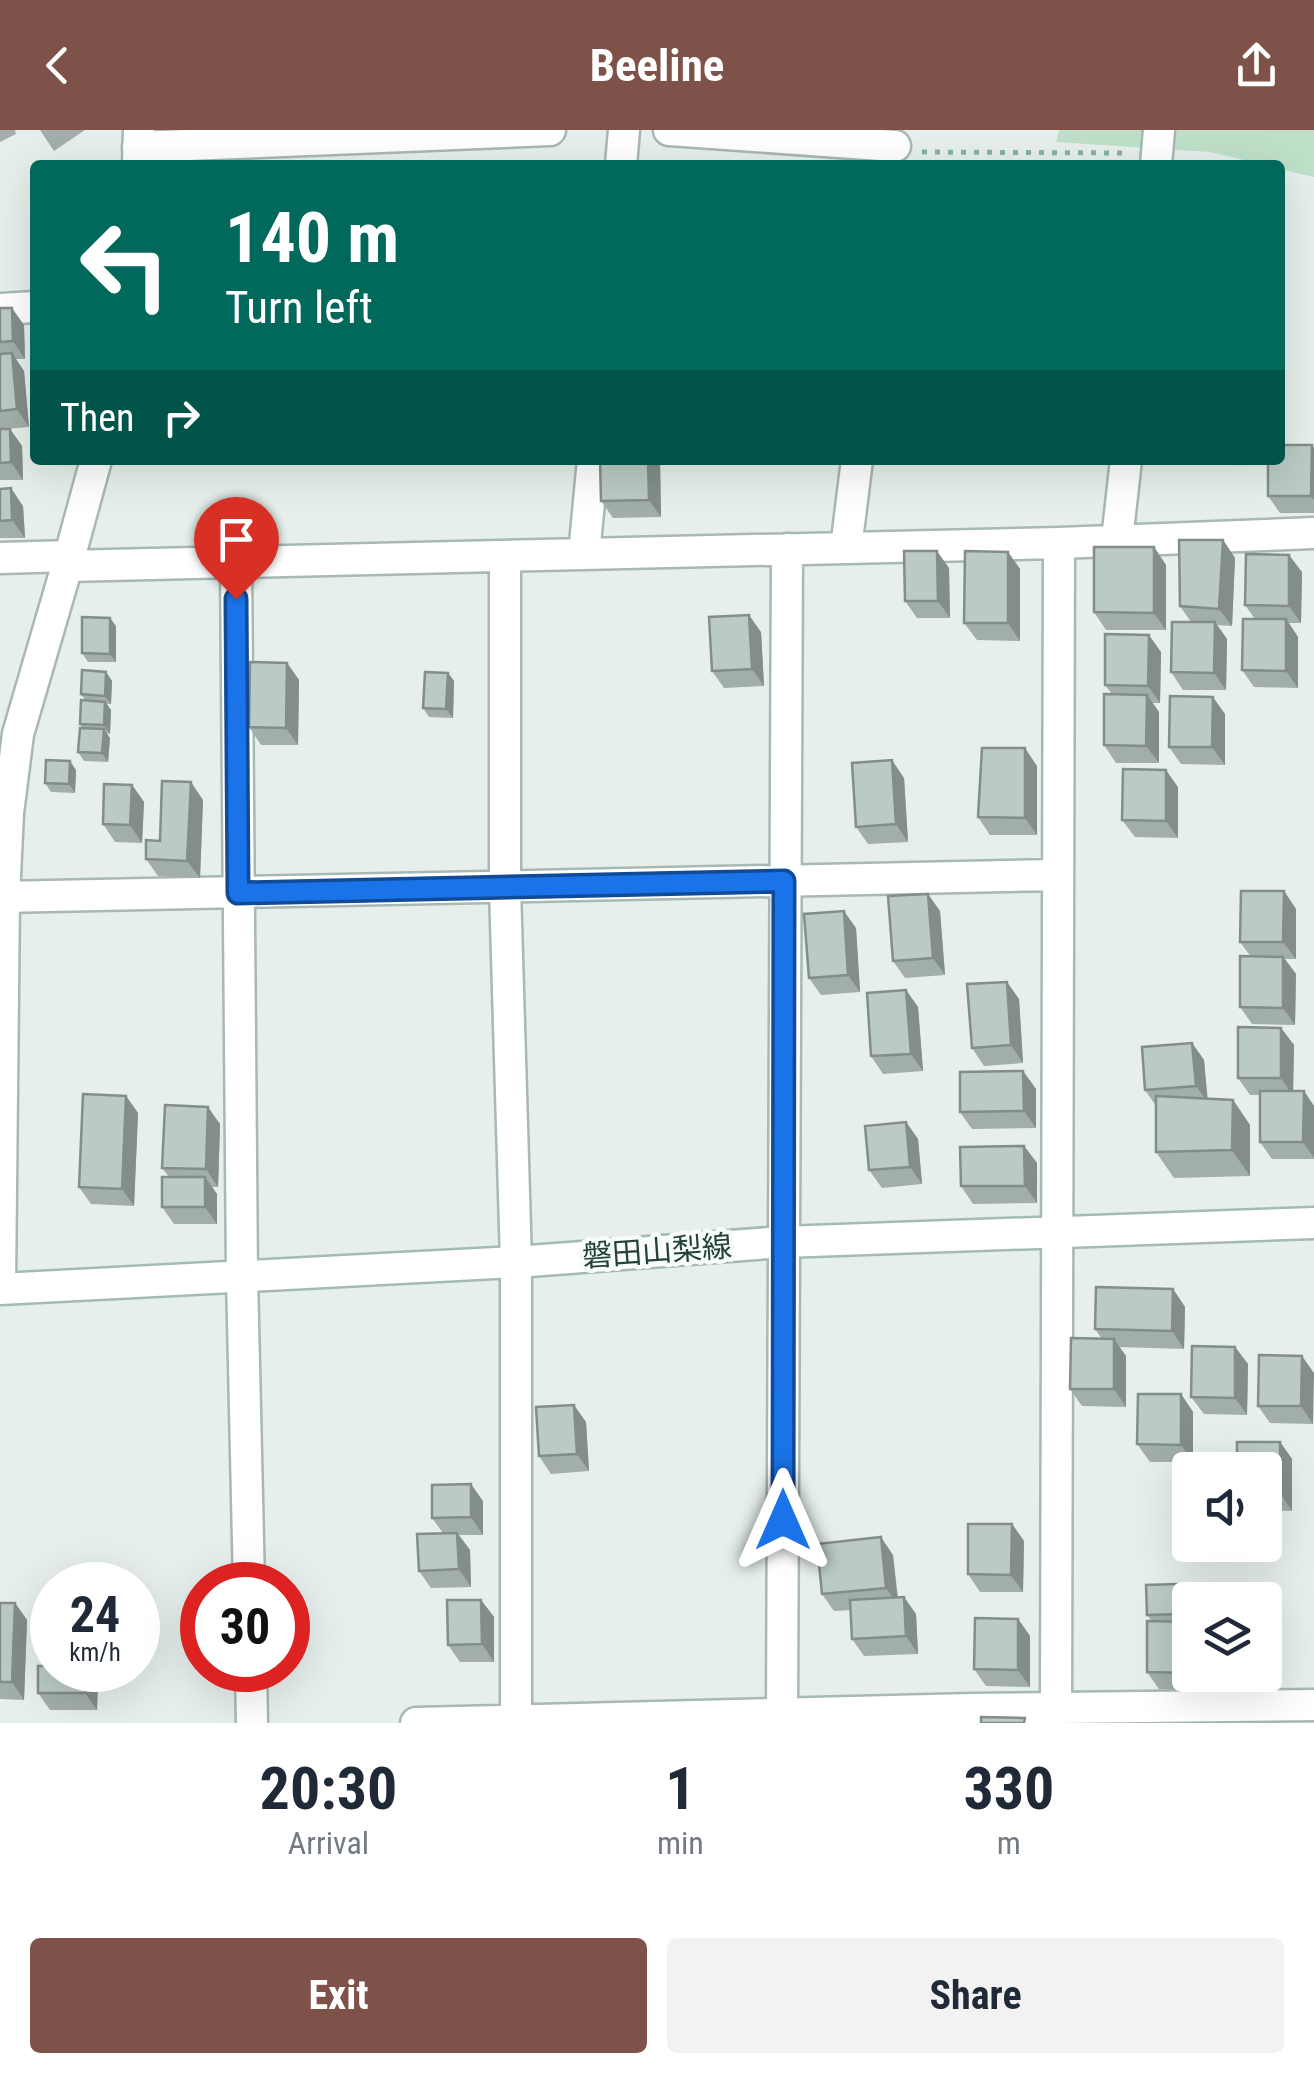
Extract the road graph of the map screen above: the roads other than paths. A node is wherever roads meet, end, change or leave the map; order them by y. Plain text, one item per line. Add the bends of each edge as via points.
1 (550, 130) edge
2 (624, 130) edge
3 (669, 130) edge
4 (138, 148) edge
5 (894, 148) edge
6 (621, 160) edge
7 (30, 307) edge
8 (0, 309) edge
9 (95, 465) edge
10 (593, 465) edge
11 (856, 465) edge
12 (1125, 465) edge
13 (1314, 533) edge
14 (1117, 540) junction
15 (1059, 542) junction
16 (846, 548) junction
17 (787, 549) junction
18 (584, 554) junction
19 (505, 556) junction
20 (0, 558) edge
21 (69, 561) junction
22 (236, 562) junction
23 (1057, 875) junction
24 (784, 881) junction
25 (505, 888) junction
26 (238, 893) junction
27 (2, 897) edge
28 (1314, 1223) edge
29 (1056, 1231) junction
30 (783, 1242) junction
31 (516, 1262) junction
32 (242, 1276) junction
33 (0, 1287) edge
34 (248, 1562) edge
35 (251, 1692) edge
36 (1314, 1705) edge
37 (1056, 1708) junction
38 (782, 1714) junction
39 (972, 1716) edge
40 (721, 1719) edge
41 (516, 1722) edge
42 (252, 1723) edge
43 (416, 1723) edge

1 - 4 street
2 - 6 street
3 - 5 street
7 - 8 street
9 - 21 street
10 - 18 street
11 - 16 street
12 - 14 street
13 - 14 street
14 - 15 street
15 - 16 street
15 - 23 street
16 - 17 street
17 - 18 street
17 - 24 street
18 - 19 street
19 - 22 street
19 - 25 street
20 - 21 street
21 - 22 street
21 - 27 street via 18,734
22 - 26 street
23 - 24 street
23 - 29 street
24 - 25 street
24 - 30 street
25 - 26 street
25 - 31 street
26 - 27 street
26 - 32 street
27 - 33 street
28 - 29 street, 磐田山梨線
29 - 30 street, 磐田山梨線
29 - 37 street
30 - 31 street, 磐田山梨線
30 - 38 street
31 - 32 street, 磐田山梨線
31 - 41 street
32 - 33 street, 磐田山梨線
32 - 34 street
35 - 42 street
36 - 37 street
37 - 39 street
38 - 39 street
38 - 40 street
40 - 41 street
41 - 43 street

